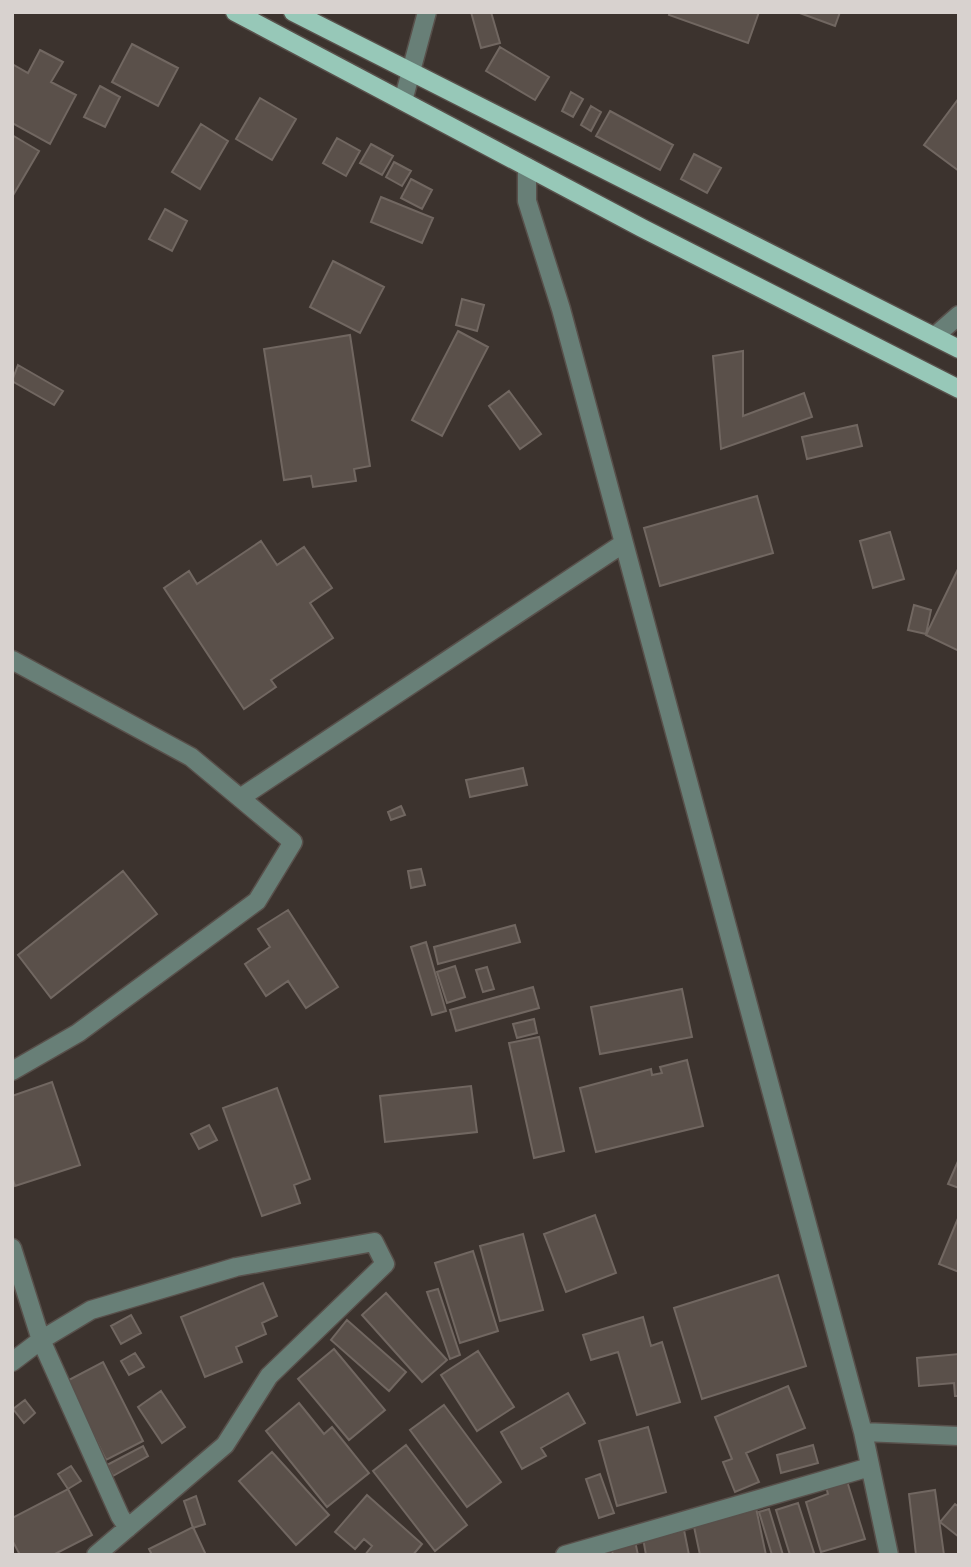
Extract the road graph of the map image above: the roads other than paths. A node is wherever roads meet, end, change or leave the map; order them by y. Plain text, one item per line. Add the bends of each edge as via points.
1 (234, 12) edge
2 (293, 12) edge
3 (427, 12) edge
4 (412, 74) junction
5 (402, 101) junction
6 (527, 167) junction
7 (959, 315) edge
8 (935, 336) junction
9 (959, 349) edge
10 (959, 389) edge
11 (624, 543) junction
12 (12, 660) edge
13 (240, 798) junction
14 (12, 1071) edge
15 (12, 1248) edge
16 (41, 1340) junction
17 (12, 1362) edge
18 (863, 1432) junction
19 (959, 1436) edge
20 (870, 1467) junction
21 (128, 1528) junction
22 (96, 1555) edge
23 (565, 1555) edge
24 (889, 1555) edge

1 - 5 main road
2 - 4 main road
3 - 4 street
4 - 5 street
4 - 8 main road
5 - 6 main road
6 - 10 main road
6 - 11 street via 527,201
7 - 8 street
8 - 9 main road
11 - 13 street
11 - 18 street
12 - 13 street via 191,757
13 - 14 street via 293,842 257,901 78,1033
15 - 16 street
16 - 17 street
16 - 21 street
16 - 21 street via 91,1310 236,1267 374,1242 385,1264 269,1376 225,1445
18 - 19 street
18 - 20 street
20 - 23 street
20 - 24 street
21 - 22 street

